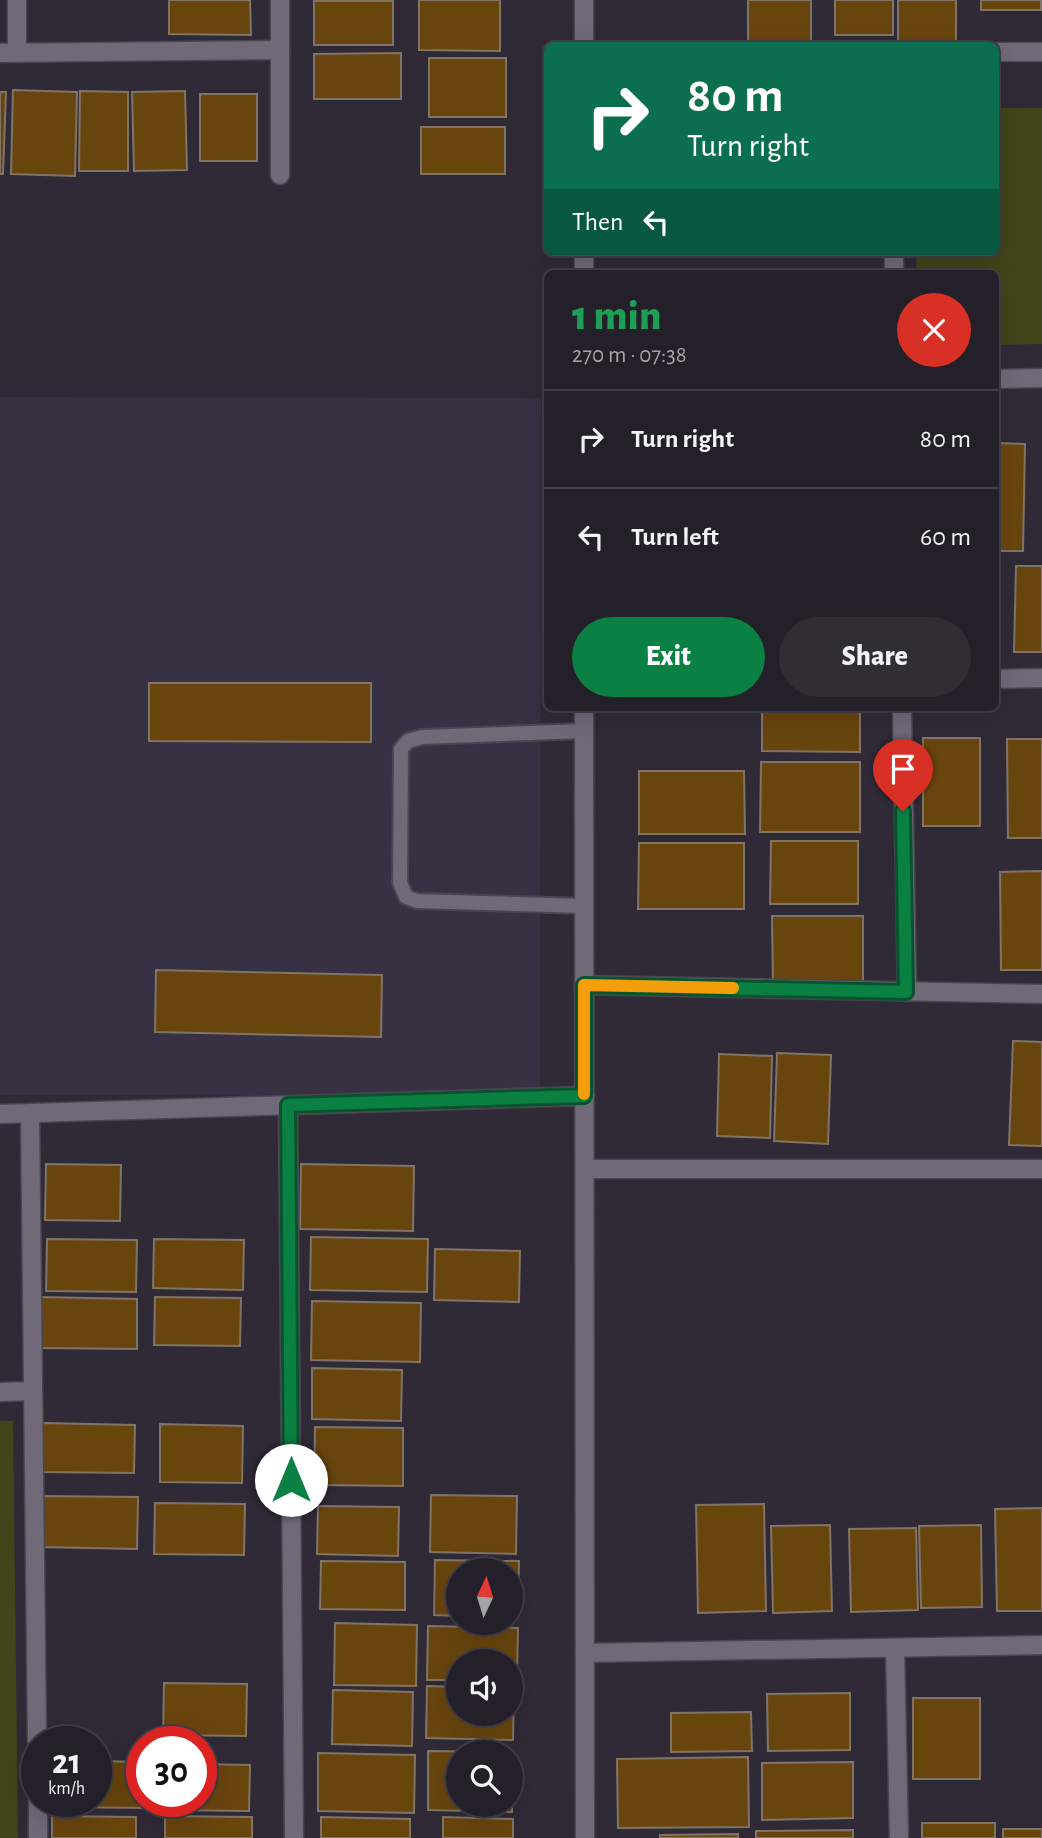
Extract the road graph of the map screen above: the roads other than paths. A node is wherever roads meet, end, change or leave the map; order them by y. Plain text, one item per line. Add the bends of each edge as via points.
1 (17, 0) edge
2 (280, 0) edge
3 (584, 0) edge
4 (584, 42) edge
5 (280, 50) junction
6 (999, 52) edge
7 (1042, 52) edge
8 (9, 53) edge
9 (280, 175) dead end
10 (1042, 378) edge
11 (999, 379) edge
12 (1042, 678) edge
13 (999, 679) edge
14 (584, 711) edge
15 (902, 711) edge
16 (584, 731) junction
17 (584, 906) junction
18 (584, 985) junction
19 (906, 992) junction
20 (1042, 994) edge
21 (584, 1096) junction
22 (288, 1105) junction
23 (30, 1113) junction
24 (0, 1114) edge
25 (585, 1168) junction
26 (1042, 1169) edge
27 (33, 1391) junction
28 (0, 1392) edge
29 (1042, 1645) edge
30 (895, 1648) junction
31 (585, 1653) junction
32 (37, 1726) edge
33 (38, 1817) edge
34 (38, 1838) edge
35 (294, 1838) edge
36 (585, 1838) edge
37 (899, 1838) edge

1 - 8 street
2 - 5 street
3 - 4 street
5 - 8 street
5 - 9 street
6 - 7 street
10 - 11 street
12 - 13 street
14 - 16 street
15 - 19 street
16 - 17 street
16 - 17 lane via 408,741 401,749 400,883 406,897 417,901
17 - 18 street
18 - 19 street
18 - 21 street
19 - 20 street
21 - 22 street
21 - 25 street
22 - 23 street
22 - 35 street
23 - 24 street
23 - 27 street
25 - 26 street
25 - 31 street
27 - 28 street
27 - 32 street
29 - 30 street
30 - 31 street
30 - 37 street
31 - 36 street
33 - 34 street

